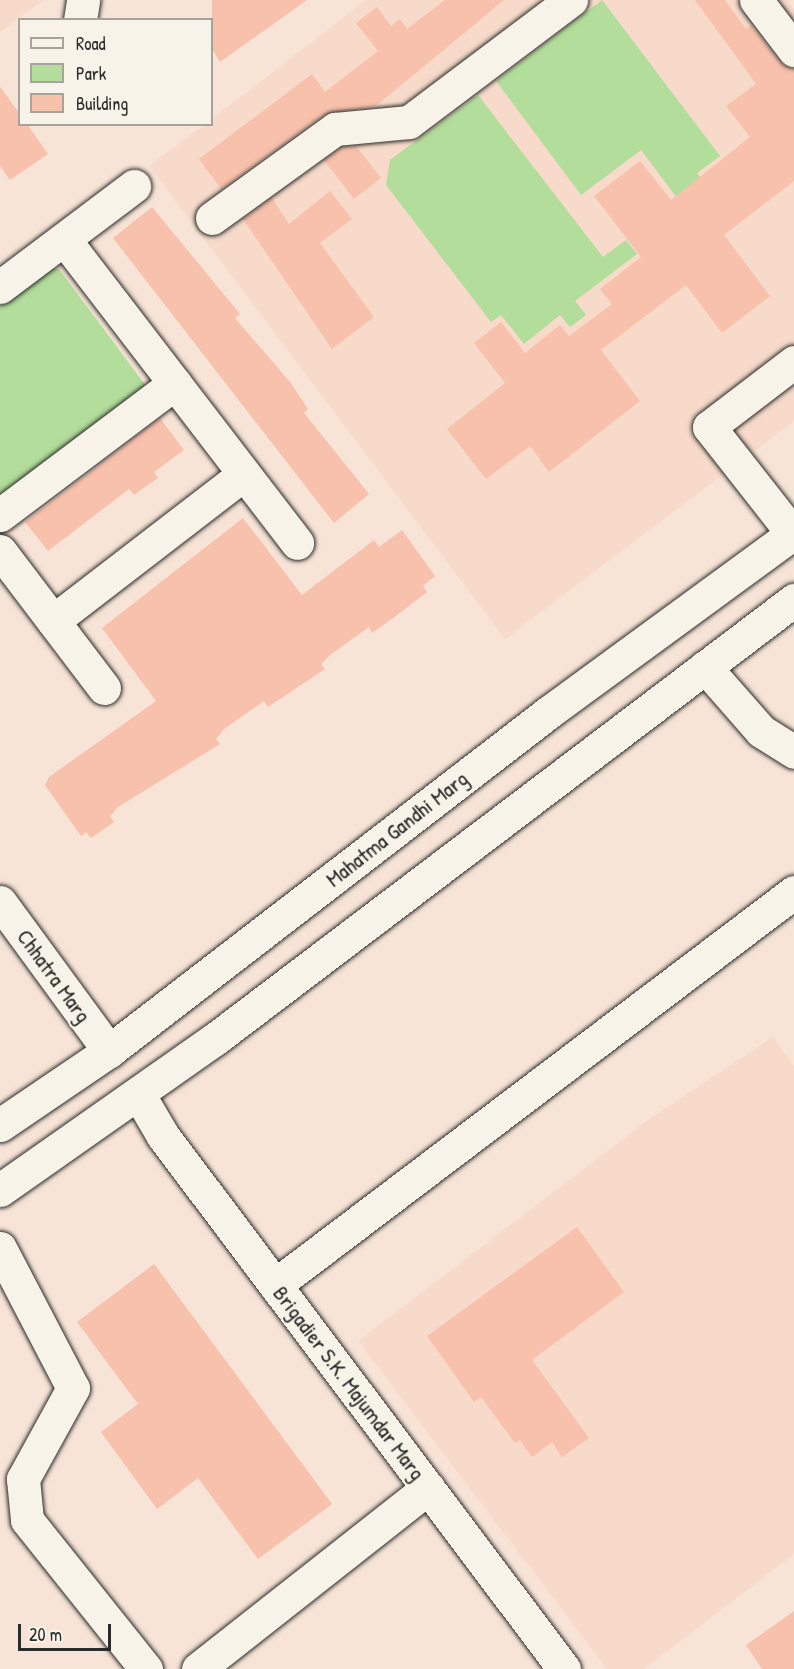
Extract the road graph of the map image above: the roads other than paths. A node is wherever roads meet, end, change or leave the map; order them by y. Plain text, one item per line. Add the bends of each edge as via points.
1 (82, 0) edge
2 (571, 0) edge
3 (756, 0) edge
4 (80, 18) edge
5 (794, 50) edge
6 (134, 186) dead end
7 (212, 218) dead end
8 (64, 239) junction
9 (0, 286) edge
10 (794, 362) edge
11 (175, 383) junction
12 (244, 474) junction
13 (0, 515) edge
14 (793, 534) edge
15 (297, 543) dead end
16 (0, 551) edge
17 (794, 600) edge
18 (53, 621) junction
19 (705, 667) junction
20 (104, 688) dead end
21 (794, 752) edge
22 (794, 892) edge
23 (0, 902) edge
24 (109, 1051) junction
25 (139, 1095) junction
26 (0, 1125) edge
27 (0, 1190) edge
28 (0, 1248) edge
29 (275, 1285) junction
30 (428, 1488) junction
31 (146, 1669) edge
32 (198, 1669) edge
33 (564, 1669) edge

1 - 4 street
2 - 7 street via 408,122 335,129
3 - 5 street
6 - 8 street
8 - 9 street
8 - 11 street
10 - 14 street via 709,427
11 - 12 street
11 - 13 street
12 - 15 street
12 - 18 street
14 - 24 street, Mahatma Gandhi Marg via 549,712
16 - 18 street
17 - 19 street
18 - 20 street
19 - 21 street via 761,731
19 - 25 street
22 - 29 street
23 - 24 street, Chhatra Marg
24 - 26 street, Mahatma Gandhi Marg
25 - 27 street
25 - 29 street, Brigadier S.K. Majumdar Marg
28 - 31 street via 73,1388 22,1479 27,1520
29 - 30 street, Brigadier S.K. Majumdar Marg
30 - 32 street
30 - 33 street, Brigadier S.K. Majumdar Marg

